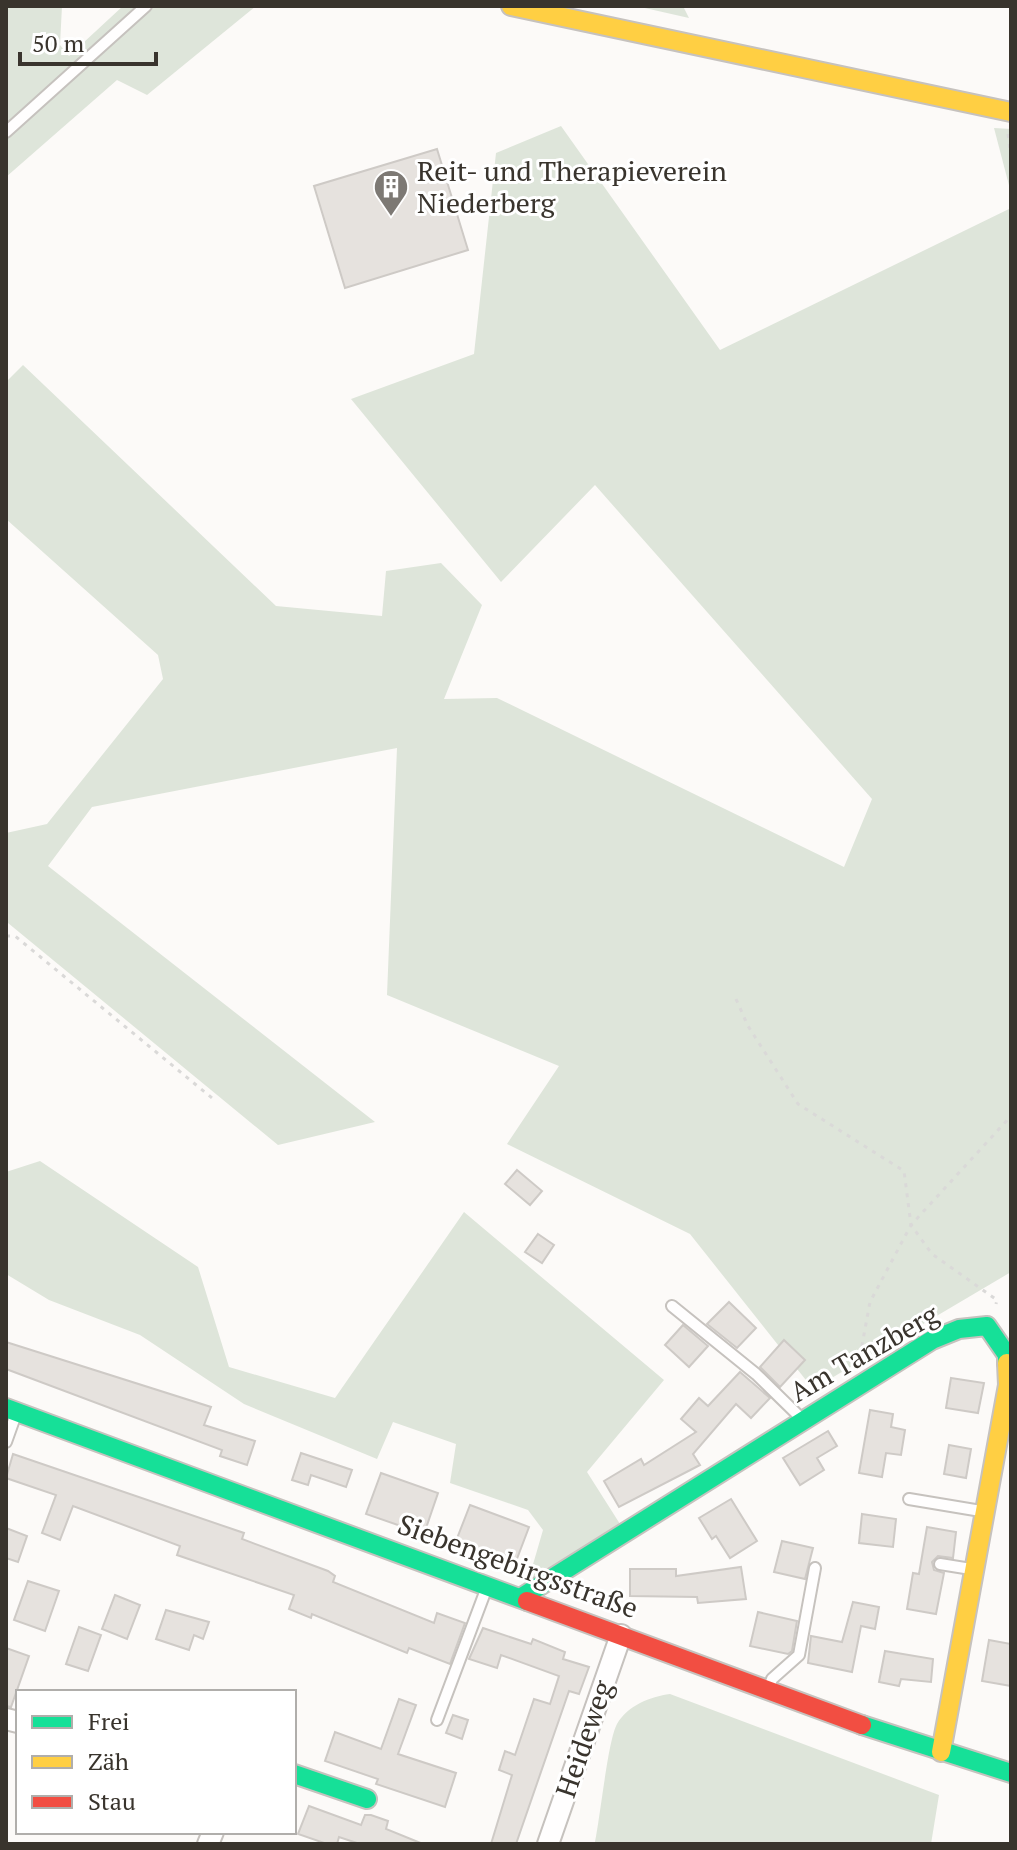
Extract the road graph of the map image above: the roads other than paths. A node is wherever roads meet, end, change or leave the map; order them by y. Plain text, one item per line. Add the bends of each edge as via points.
1 (146, 6) edge
2 (511, 6) edge
3 (1011, 112) edge
4 (6, 132) edge
5 (672, 1306) dead end
6 (1009, 1348) edge
7 (12, 1410) edge
8 (803, 1420) junction
9 (6, 1442) edge
10 (909, 1499) dead end
11 (983, 1511) junction
12 (940, 1564) dead end
13 (815, 1568) dead end
14 (973, 1569) junction
15 (488, 1584) junction
16 (522, 1597) junction
17 (621, 1635) junction
18 (768, 1690) junction
19 (437, 1720) dead end
20 (941, 1752) junction
21 (1011, 1773) edge
22 (296, 1775) edge
23 (367, 1799) dead end
24 (548, 1844) edge

1 - 4 lane
2 - 3 street
5 - 8 lane
6 - 8 street, Am Tanzberg via 987,1326 973,1325 935,1340
6 - 11 street via 1008,1385
7 - 9 lane
7 - 15 street, Siebengebirgsstraße
8 - 16 street, Am Tanzberg
10 - 11 lane
11 - 14 street
12 - 14 lane
13 - 18 lane via 799,1655 772,1679
14 - 20 street
15 - 16 street, Siebengebirgsstraße
15 - 19 lane
16 - 17 street, Siebengebirgsstraße
17 - 18 street, Siebengebirgsstraße
17 - 24 street, Heideweg
18 - 20 street, Siebengebirgsstraße
20 - 21 street, Siebengebirgsstraße
22 - 23 street

